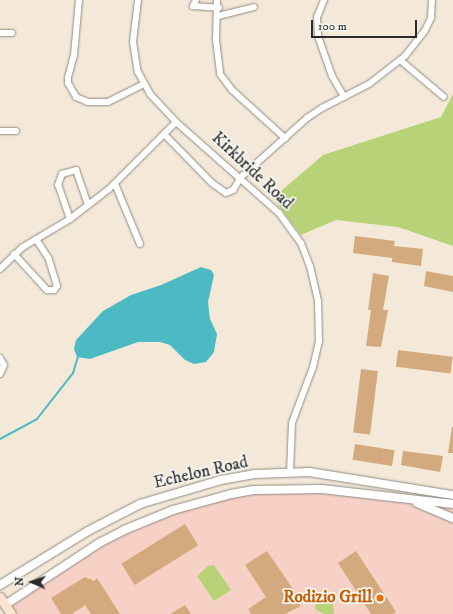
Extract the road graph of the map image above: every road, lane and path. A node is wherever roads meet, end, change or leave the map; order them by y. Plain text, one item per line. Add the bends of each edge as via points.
1 (79, 0) edge
2 (138, 0) edge
3 (196, 0) edge
4 (217, 0) edge
5 (324, 0) edge
6 (432, 0) edge
7 (254, 7) dead end
8 (219, 8) junction
9 (218, 16) junction
10 (0, 33) edge
11 (12, 33) dead end
12 (400, 60) junction
13 (144, 84) junction
14 (444, 96) dead end
15 (344, 97) junction
16 (176, 122) junction
17 (0, 131) edge
18 (16, 131) dead end
19 (164, 134) junction
20 (285, 138) junction
21 (241, 178) junction
22 (115, 184) junction
23 (88, 205) junction
24 (70, 219) junction
25 (36, 239) junction
26 (140, 244) dead end
27 (14, 254) junction
28 (0, 269) edge
29 (0, 358) edge
30 (0, 374) edge
31 (290, 472) junction
32 (453, 495) edge
33 (407, 500) junction
34 (453, 504) edge
35 (453, 518) edge
36 (0, 585) edge
37 (3, 601) edge
38 (11, 614) edge

1 - 13 street via 74,55 68,77 68,83 76,97 88,102 108,102
2 - 13 street, Kirkbride Road via 132,42 138,72
3 - 8 street via 194,6 207,5
4 - 8 street
5 - 15 street via 317,17 318,36 332,76
6 - 12 street via 431,18 424,32
7 - 9 street
8 - 9 street
9 - 20 street via 216,40 220,74 232,90
10 - 11 street
12 - 14 street
12 - 15 street via 369,84
13 - 16 street, Kirkbride Road via 155,102
15 - 20 street via 322,108
16 - 19 street
16 - 21 street, Kirkbride Road
17 - 18 street
19 - 21 street via 212,183 226,193 233,190
19 - 22 street
20 - 21 street
21 - 31 street, Kirkbride Road via 279,213 292,229 301,243 316,286 320,316 319,341 313,367 292,423
22 - 23 street
22 - 26 street
23 - 24 street
23 - 24 street via 76,170 66,172 58,185
24 - 25 street
25 - 27 street
25 - 27 street via 49,259 57,286 54,290 47,290
27 - 28 street
29 - 30 street via 4,365
31 - 32 street, Echelon Road via 348,477
31 - 36 street, Echelon Road via 221,480 140,504 88,531
33 - 34 street, Echelon Road
33 - 35 street
33 - 37 street, Echelon Road via 322,489 254,490 231,494 173,510 124,530
37 - 38 main road

